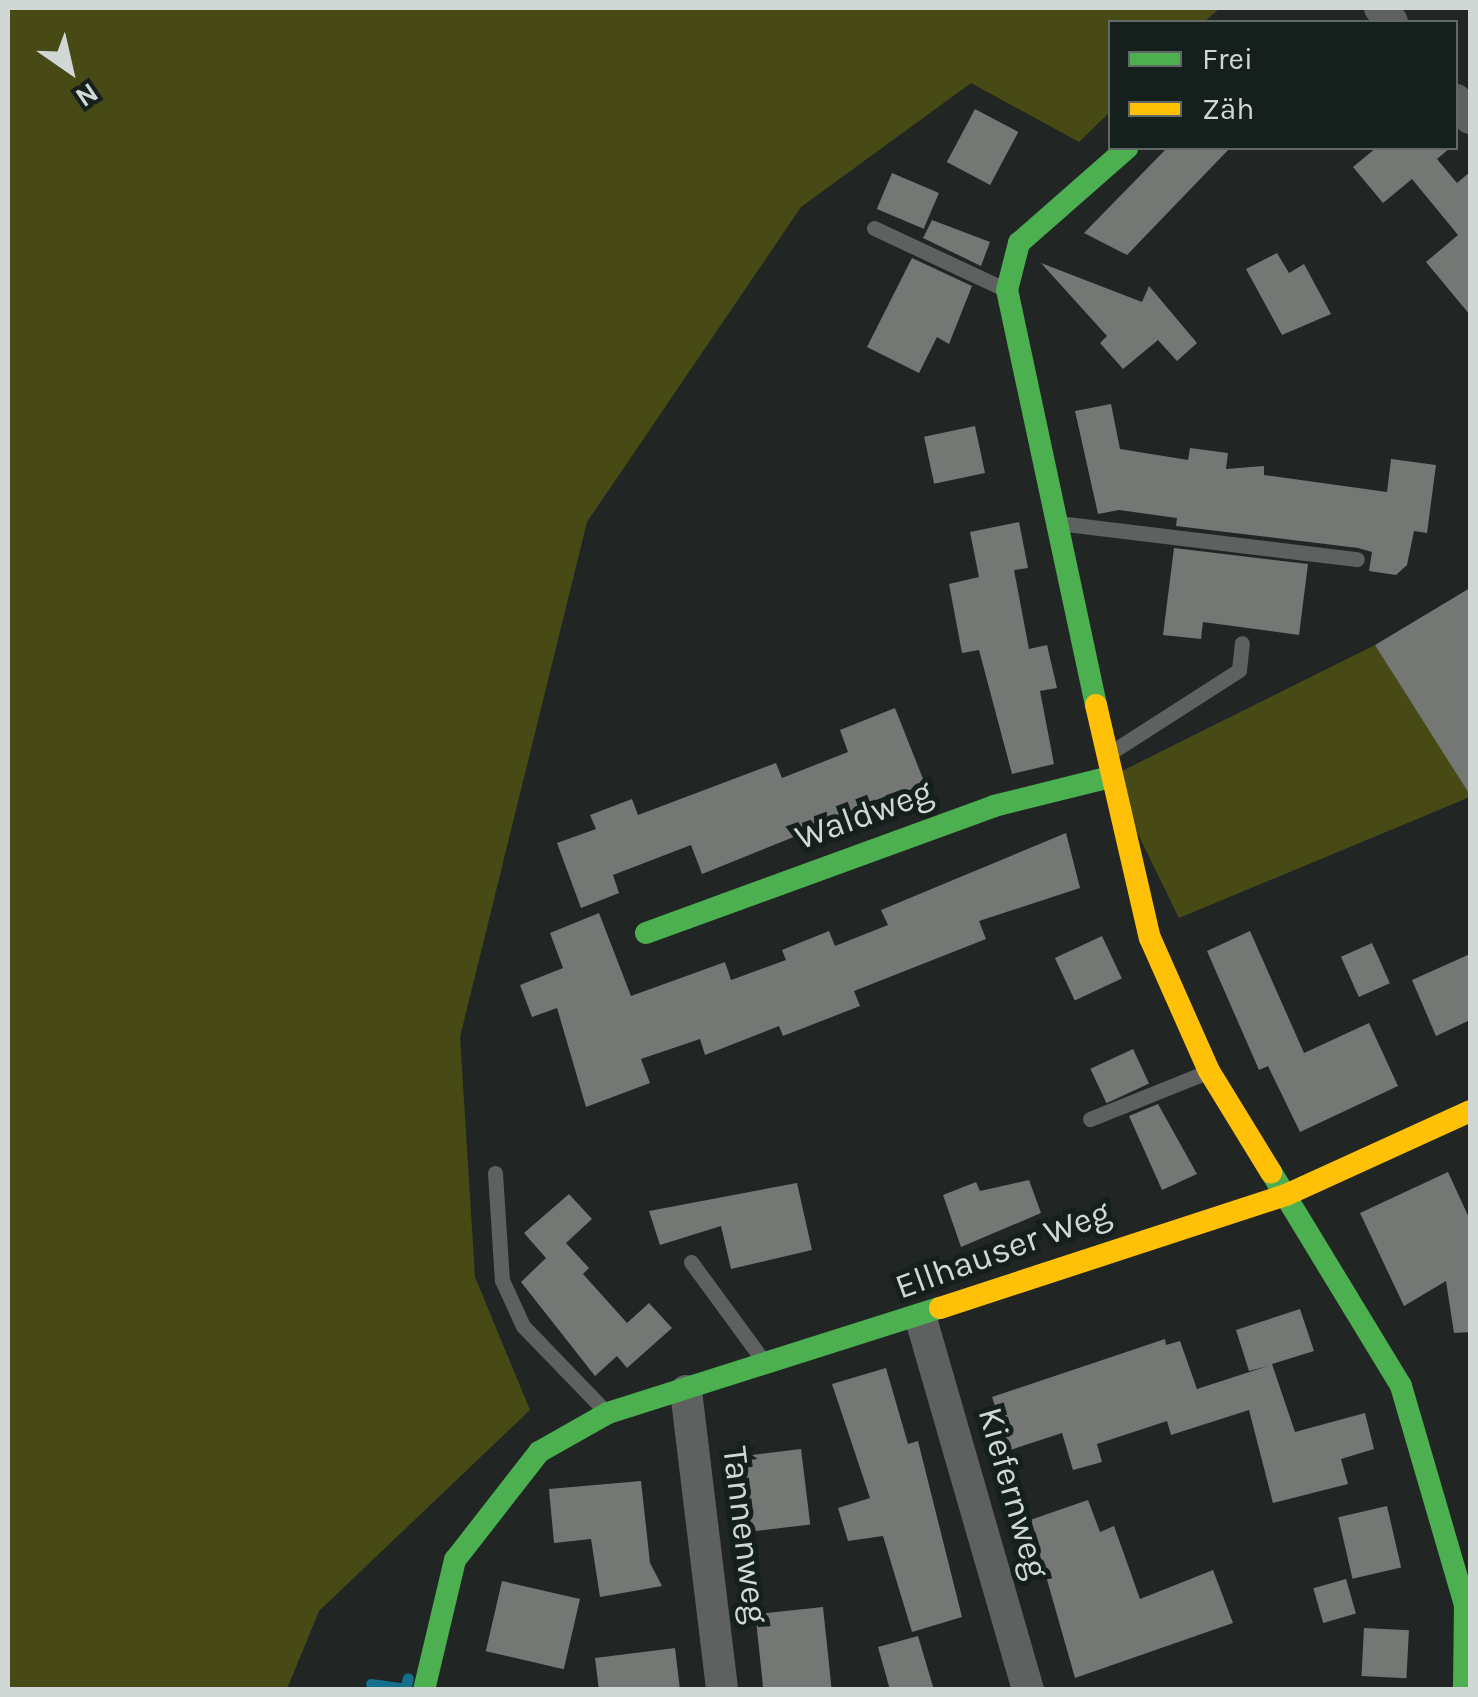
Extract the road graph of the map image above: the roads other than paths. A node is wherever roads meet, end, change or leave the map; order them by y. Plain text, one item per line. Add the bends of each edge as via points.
1 (1125, 150) edge
2 (874, 228) dead end
3 (1007, 290) junction
4 (1053, 522) junction
5 (1357, 559) dead end
6 (1242, 643) dead end
7 (1108, 767) junction
8 (646, 933) dead end
9 (1209, 1071) junction
10 (1470, 1111) edge
11 (1090, 1119) dead end
12 (495, 1173) dead end
13 (1286, 1195) junction
14 (691, 1262) dead end
15 (921, 1320) junction
16 (766, 1366) junction
17 (686, 1391) junction
18 (608, 1413) junction
19 (424, 1690) edge
20 (722, 1690) edge
21 (1028, 1690) edge
22 (1464, 1690) edge

1 - 3 street via 1019,243
2 - 3 lane
3 - 4 street
4 - 5 lane
4 - 7 street
6 - 7 lane via 1240,670
7 - 8 street, Waldweg
7 - 9 street via 1150,938
9 - 11 lane
9 - 13 street
10 - 13 street, Ellhauser Weg
12 - 18 lane via 502,1280 522,1326
13 - 15 street, Ellhauser Weg via 960,1296
13 - 22 street via 1401,1386 1466,1605
14 - 16 lane
15 - 16 street, Ellhauser Weg
15 - 21 street, Kiefernweg
16 - 17 street, Ellhauser Weg
17 - 18 street, Ellhauser Weg
17 - 20 street, Tannenweg
18 - 19 street, Ellhauser Weg via 539,1452 455,1560

